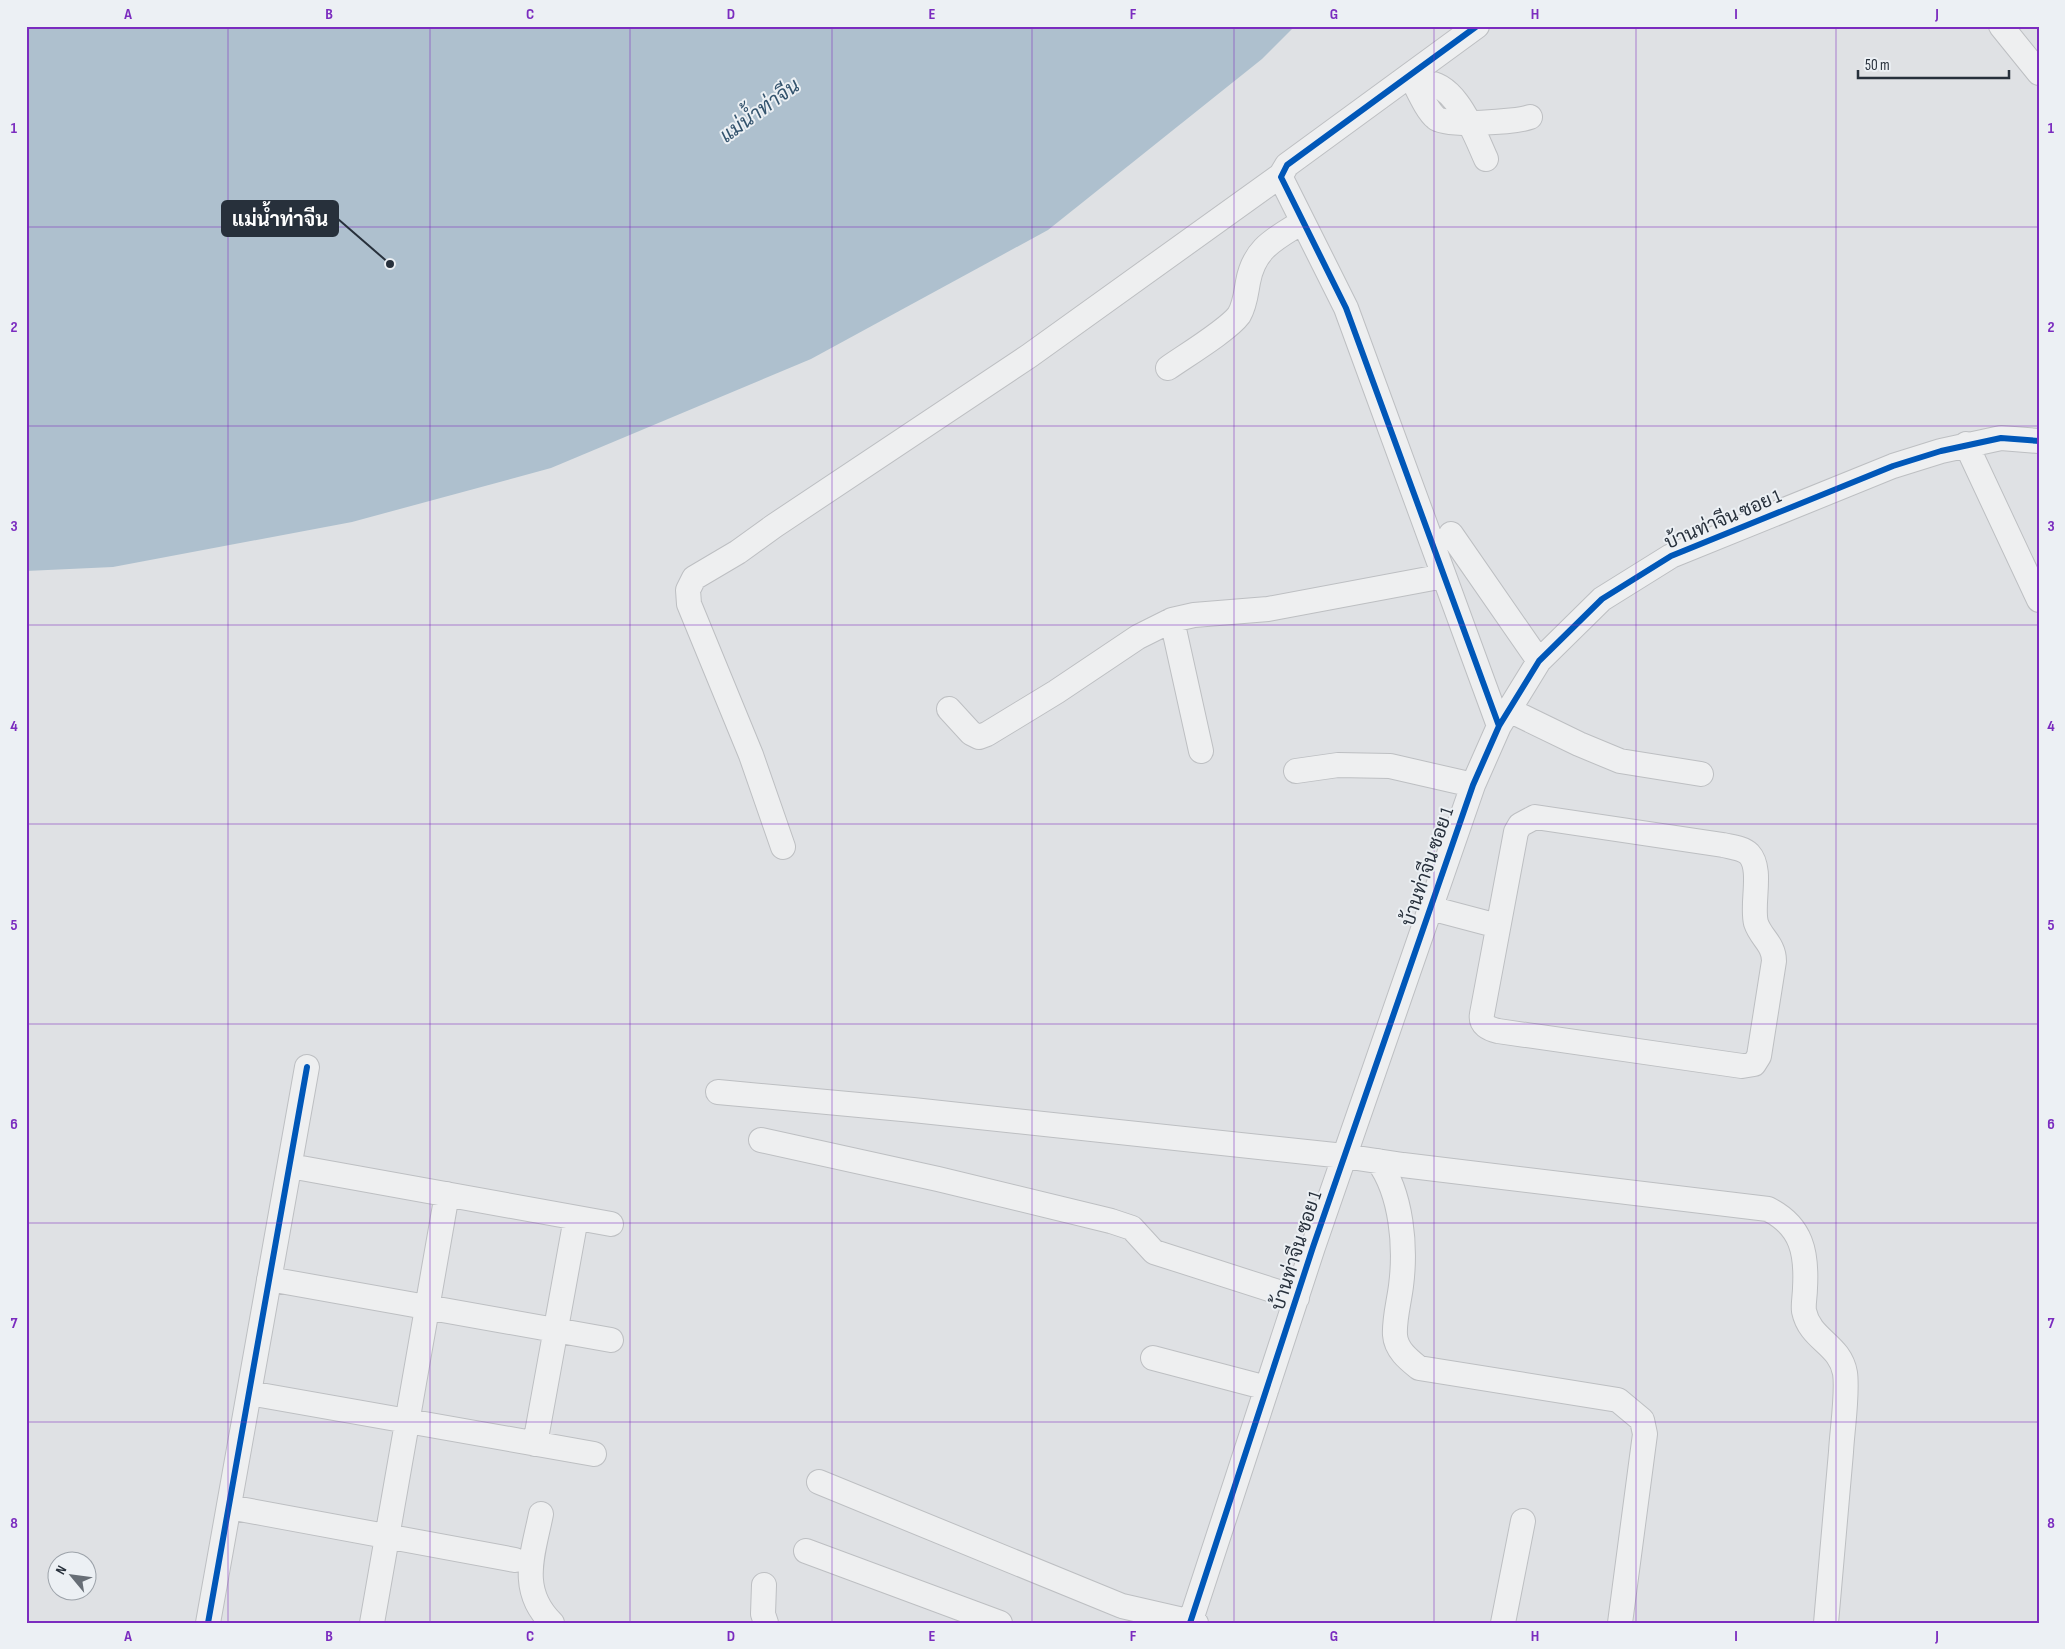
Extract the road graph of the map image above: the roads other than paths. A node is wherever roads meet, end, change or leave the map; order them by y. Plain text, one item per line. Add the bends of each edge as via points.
1 (1477, 26) edge
2 (2002, 26) edge
3 (2039, 73) edge
4 (1413, 80) junction
5 (1530, 117) dead end
6 (1469, 122) junction
7 (1486, 159) dead end
8 (1281, 174) junction
9 (1302, 222) junction
10 (1168, 368) dead end
11 (2039, 441) edge
12 (1966, 444) junction
13 (1451, 534) dead end
14 (1444, 576) junction
15 (2039, 600) edge
16 (1172, 620) junction
17 (1539, 661) junction
18 (949, 709) dead end
19 (1504, 718) junction
20 (1201, 750) dead end
21 (1296, 771) dead end
22 (1701, 774) dead end
23 (1473, 785) junction
24 (783, 846) dead end
25 (1430, 908) junction
26 (1498, 926) junction
27 (307, 1067) dead end
28 (718, 1092) dead end
29 (761, 1140) dead end
30 (1344, 1156) junction
31 (1378, 1161) junction
32 (290, 1166) junction
33 (447, 1194) junction
34 (576, 1218) junction
35 (611, 1224) dead end
36 (270, 1279) junction
37 (1297, 1298) junction
38 (427, 1307) junction
39 (556, 1330) junction
40 (611, 1340) dead end
41 (1153, 1358) dead end
42 (1267, 1388) junction
43 (249, 1393) junction
44 (407, 1421) junction
45 (535, 1444) junction
46 (594, 1454) dead end
47 (819, 1482) dead end
48 (229, 1507) junction
49 (541, 1514) dead end
50 (1523, 1521) dead end
51 (387, 1536) junction
52 (806, 1551) dead end
53 (515, 1560) dead end
54 (764, 1584) dead end
55 (1192, 1622) edge
56 (208, 1623) edge
57 (372, 1623) edge
58 (552, 1623) edge
59 (766, 1623) edge
60 (1000, 1623) edge
61 (1503, 1623) edge
62 (1620, 1623) edge
63 (1826, 1623) edge

1 - 4 street
2 - 3 street
4 - 6 street via 1445,92 1463,109
4 - 8 street via 1287,164
5 - 6 street via 1503,122
6 - 7 street
8 - 9 street
8 - 24 street via 1029,356 738,552 694,578 688,590 689,604
9 - 10 street via 1265,245 1258,254 1252,265 1243,306 1233,321
9 - 14 street via 1346,308
11 - 12 street, บ้านท่าจีน ซอย 1 via 2001,438
12 - 15 street
12 - 17 street, บ้านท่าจีน ซอย 1 via 1893,466 1671,556 1602,599
13 - 17 street
14 - 16 street via 1268,609
14 - 19 street
16 - 18 street via 1138,637 1056,692 980,737
16 - 20 street
17 - 19 street, บ้านท่าจีน ซอย 1
19 - 22 street via 1620,761
19 - 23 street, บ้านท่าจีน ซอย 1
21 - 23 street via 1338,765 1390,766
23 - 25 street, บ้านท่าจีน ซอย 1
25 - 26 street
25 - 30 street, บ้านท่าจีน ซอย 1
26 - 26 street via 1516,832 1520,824 1534,817 1723,845 1744,851 1753,861 1755,871 1754,915 1757,926 1774,954 1758,1059 1750,1066 1742,1066 1490,1028 1481,1019
27 - 32 street
28 - 30 street
29 - 37 street via 1111,1221 1132,1228 1154,1252
30 - 31 street
30 - 37 street, บ้านท่าจีน ซอย 1
31 - 62 street via 1386,1172 1404,1240 1395,1337 1403,1354 1419,1368 1618,1400 1642,1420 1644,1434
31 - 63 street via 1768,1209 1782,1216 1800,1239 1805,1260 1804,1309 1807,1322 1839,1355 1845,1374
32 - 33 street
32 - 36 street
33 - 34 street
33 - 38 street
34 - 35 street
34 - 39 street
36 - 38 street
36 - 43 street
37 - 42 street, บ้านท่าจีน ซอย 1
38 - 39 street
38 - 44 street
39 - 40 street
39 - 45 street
41 - 42 street
42 - 55 street, บ้านท่าจีน ซอย 1
43 - 44 street
43 - 48 street
44 - 45 street
44 - 51 street
45 - 46 street
47 - 55 street via 1122,1606
48 - 51 street
48 - 56 street
49 - 58 street via 530,1585 537,1604
50 - 61 street
51 - 53 street
51 - 57 street
52 - 60 street
54 - 59 street via 763,1614

